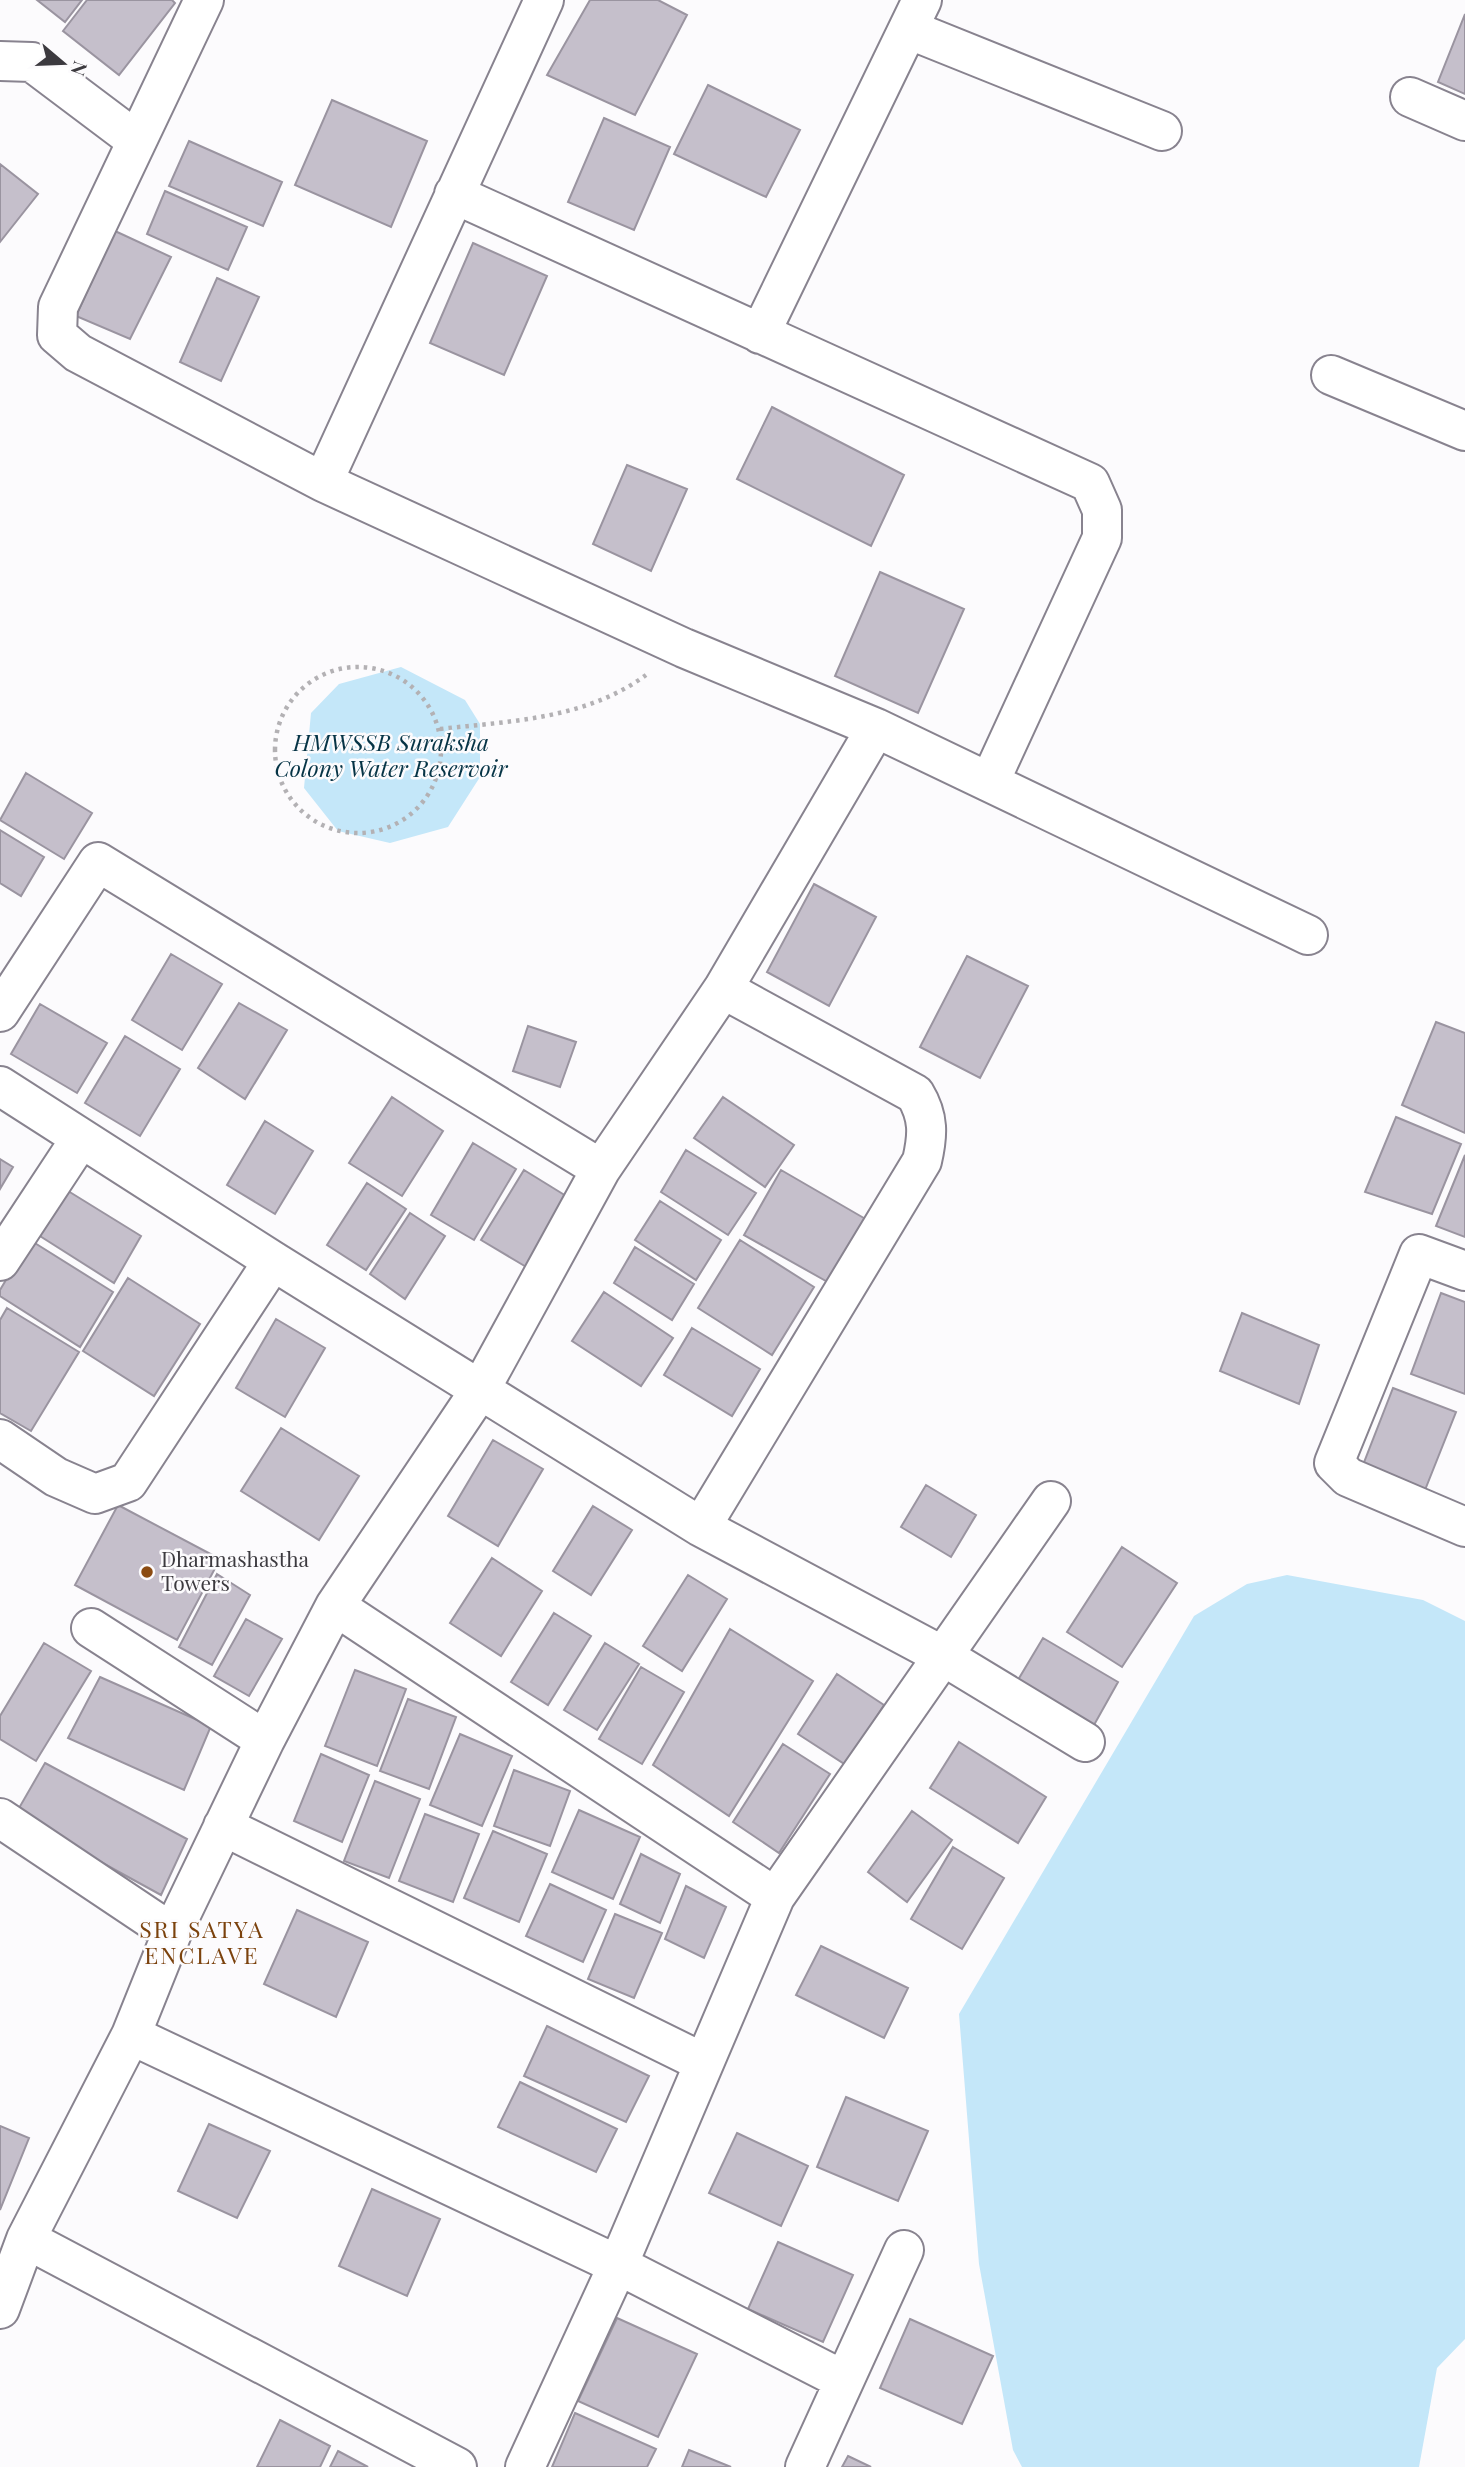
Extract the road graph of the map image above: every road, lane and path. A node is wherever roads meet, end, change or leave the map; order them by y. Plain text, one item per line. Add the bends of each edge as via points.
1 (204, 0) edge
2 (544, 0) edge
3 (915, 15) edge
4 (0, 61) edge
5 (1410, 97) dead end
6 (1465, 121) edge
7 (1162, 131) dead end
8 (136, 141) junction
9 (454, 194) junction
10 (760, 334) junction
11 (1331, 375) dead end
12 (1465, 431) edge
13 (323, 482) junction
14 (684, 648) junction
15 (876, 728) junction
16 (440, 729) junction
17 (990, 781) junction
18 (1308, 935) dead end
19 (723, 989) junction
20 (0, 1012) edge
21 (0, 1086) edge
22 (81, 1138) junction
23 (601, 1169) junction
24 (0, 1261) edge
25 (273, 1261) junction
26 (1465, 1271) edge
27 (480, 1390) junction
28 (0, 1439) edge
29 (1051, 1501) dead end
30 (701, 1527) junction
31 (1465, 1527) edge
32 (334, 1606) junction
33 (91, 1628) dead end
34 (943, 1656) junction
35 (265, 1740) junction
36 (1085, 1742) dead end
37 (0, 1818) edge
38 (223, 1826) junction
39 (775, 1897) junction
40 (172, 1933) junction
41 (131, 2035) junction
42 (704, 2063) junction
43 (26, 2239) junction
44 (904, 2250) dead end
45 (618, 2265) junction
46 (0, 2309) edge
47 (843, 2380) junction
48 (457, 2467) edge
49 (525, 2467) edge
50 (805, 2467) edge

1 - 8 street
2 - 9 street
3 - 7 street
3 - 10 street
4 - 8 street via 32,62
5 - 6 street
8 - 13 street via 58,307 57,335 78,353
9 - 10 street
9 - 13 street
10 - 17 street via 1090,483 1102,510 1102,538
11 - 12 street
13 - 14 street
14 - 15 street
14 - 16 path via 622,692 560,715
15 - 17 street
15 - 19 street
16 - 16 path via 441,762 430,793 409,818 379,832 346,834 315,823 291,802 277,772 275,739 286,708 307,683 337,669 370,667 401,677 426,699
17 - 18 street
19 - 23 street
19 - 30 street via 915,1094 926,1112 927,1137 922,1161
20 - 23 street via 98,862
21 - 22 street
22 - 24 street
22 - 25 street
23 - 27 street
25 - 27 street
25 - 28 street via 128,1482 95,1494 56,1477
26 - 31 street via 1419,1254 1334,1463 1348,1477
27 - 30 street
27 - 32 street
29 - 34 street
30 - 34 street
32 - 35 street
32 - 39 street
33 - 35 street
34 - 36 street
34 - 39 street
35 - 38 street
37 - 40 street
38 - 40 street
38 - 42 street
39 - 42 street
40 - 41 street
41 - 43 street
41 - 45 street
42 - 45 street
43 - 46 street
43 - 48 street
44 - 47 street
45 - 47 street
45 - 49 street
47 - 50 street

